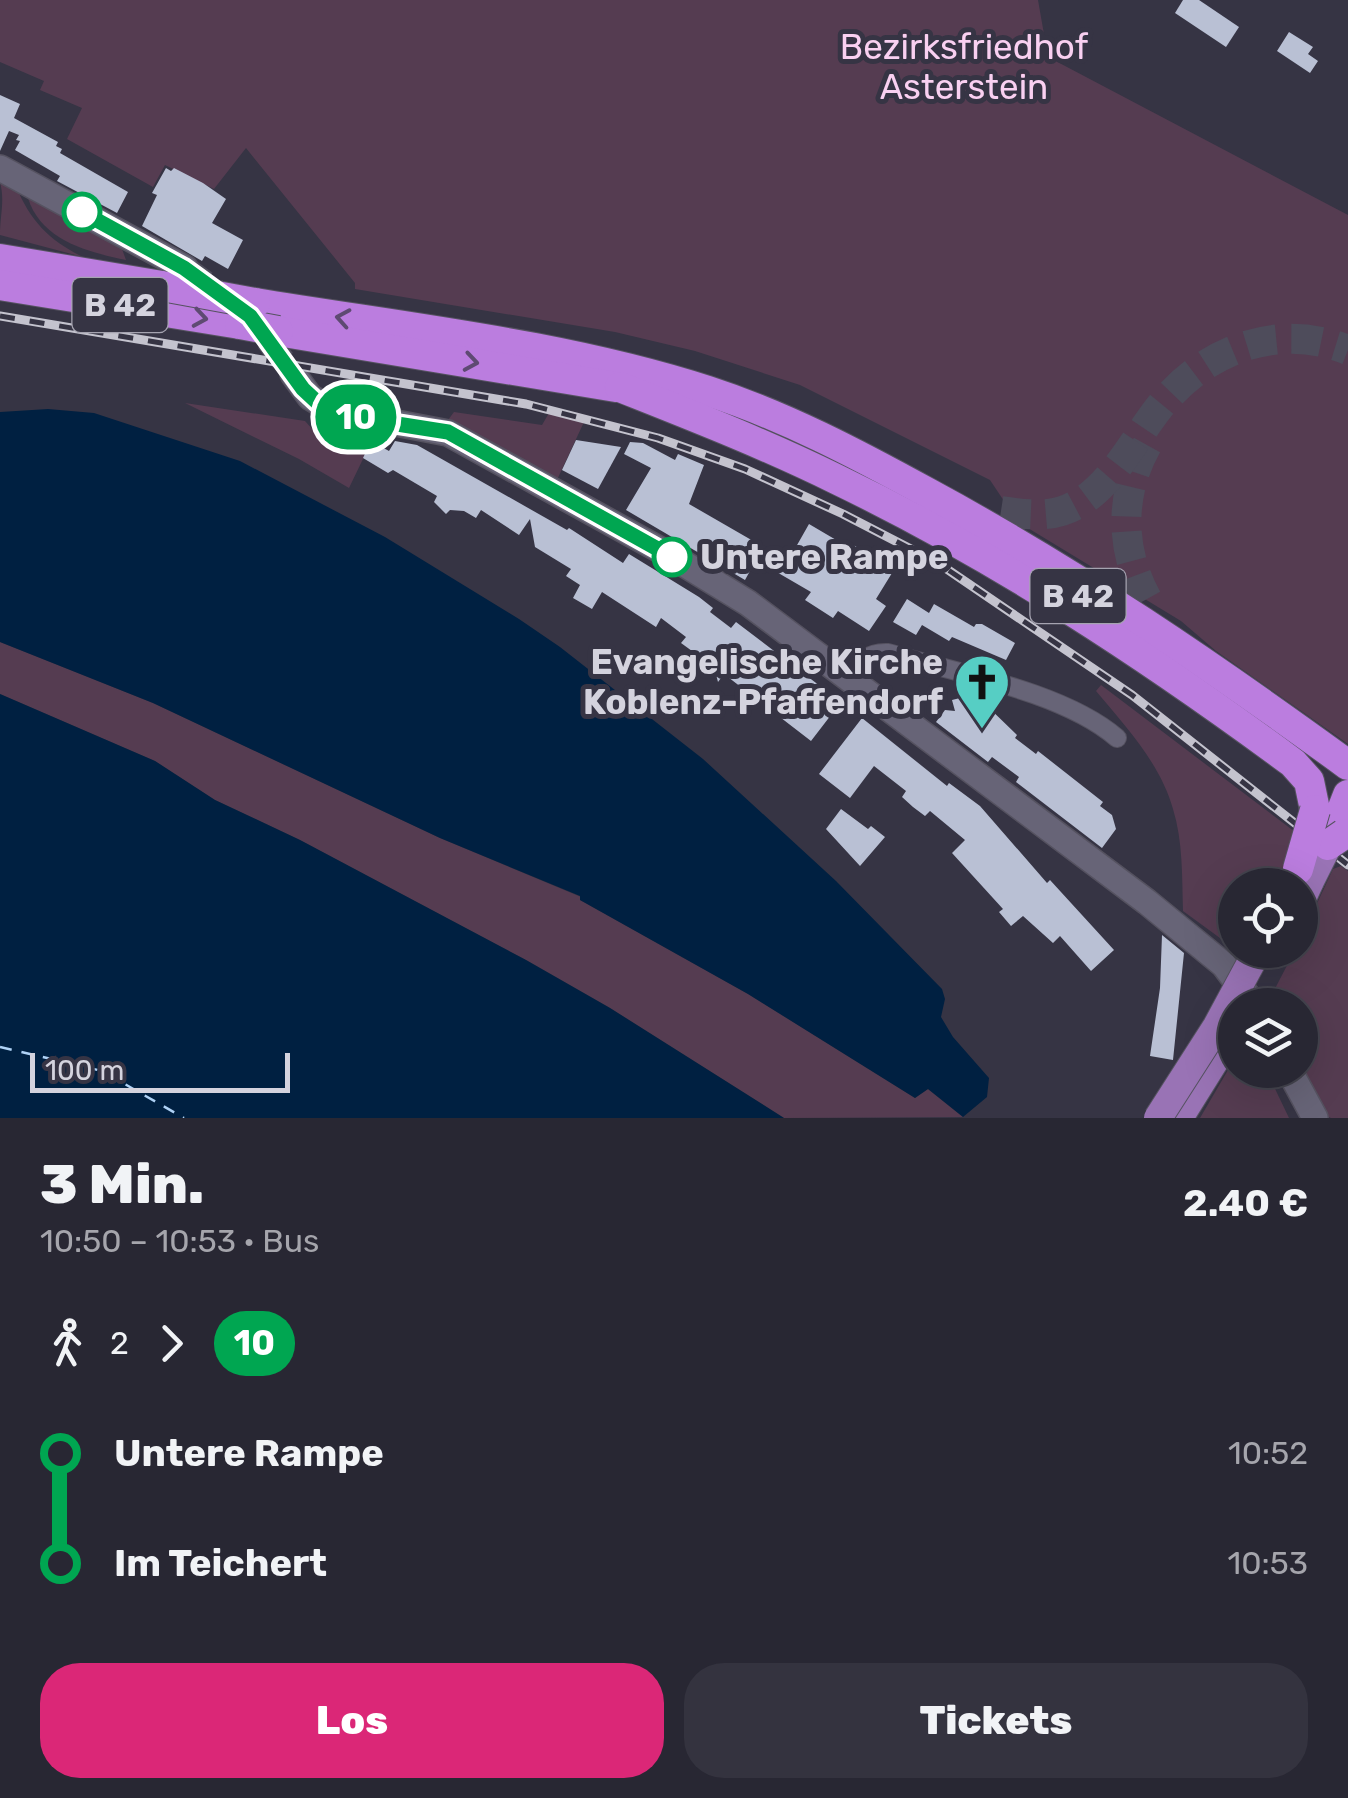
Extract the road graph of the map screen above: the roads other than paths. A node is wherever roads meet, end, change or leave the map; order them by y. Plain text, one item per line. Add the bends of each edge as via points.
1 (0, 168) edge
2 (5, 263) edge
3 (173, 278) junction
4 (248, 313) junction
5 (294, 374) tunnel mouth
6 (620, 388) junction
7 (905, 480) junction
8 (1001, 512) tunnel mouth
9 (1147, 599) tunnel mouth
10 (1185, 648) junction
11 (850, 677) junction
12 (1117, 738) dead end
13 (1345, 782) edge
14 (1332, 828) edge
15 (1301, 868) edge
16 (1315, 868) edge
17 (1248, 968) edge
18 (1240, 988) edge
19 (1218, 1055) edge
20 (1299, 1088) edge
21 (1186, 1107) edge
22 (1158, 1118) edge
23 (1316, 1118) edge

1 - 3 street
2 - 3 highway, B 42
2 -> 4 highway, B 42
3 - 4 highway, B 42, bridge
4 -> 6 highway, B 42, bridge via 278,332
7 -> 4 highway, B 42 via 763,411 654,376 552,353
5 - 11 street via 310,397 333,411 448,432 748,603
6 - 13 highway, B 42 via 765,428 918,502 1118,621
6 - 14 highway via 837,479 1044,594 1293,762
7 - 8 highway
7 - 10 highway, B 42 via 1062,568
9 - 10 highway
10 - 13 highway, B 42
11 - 12 street via 866,656 888,653 1058,704
11 - 18 street via 1162,914 1224,965
13 - 14 highway
14 - 15 highway, bridge
14 - 16 main road, bridge
17 - 22 main road, bridge
19 - 21 main road
20 - 23 street

